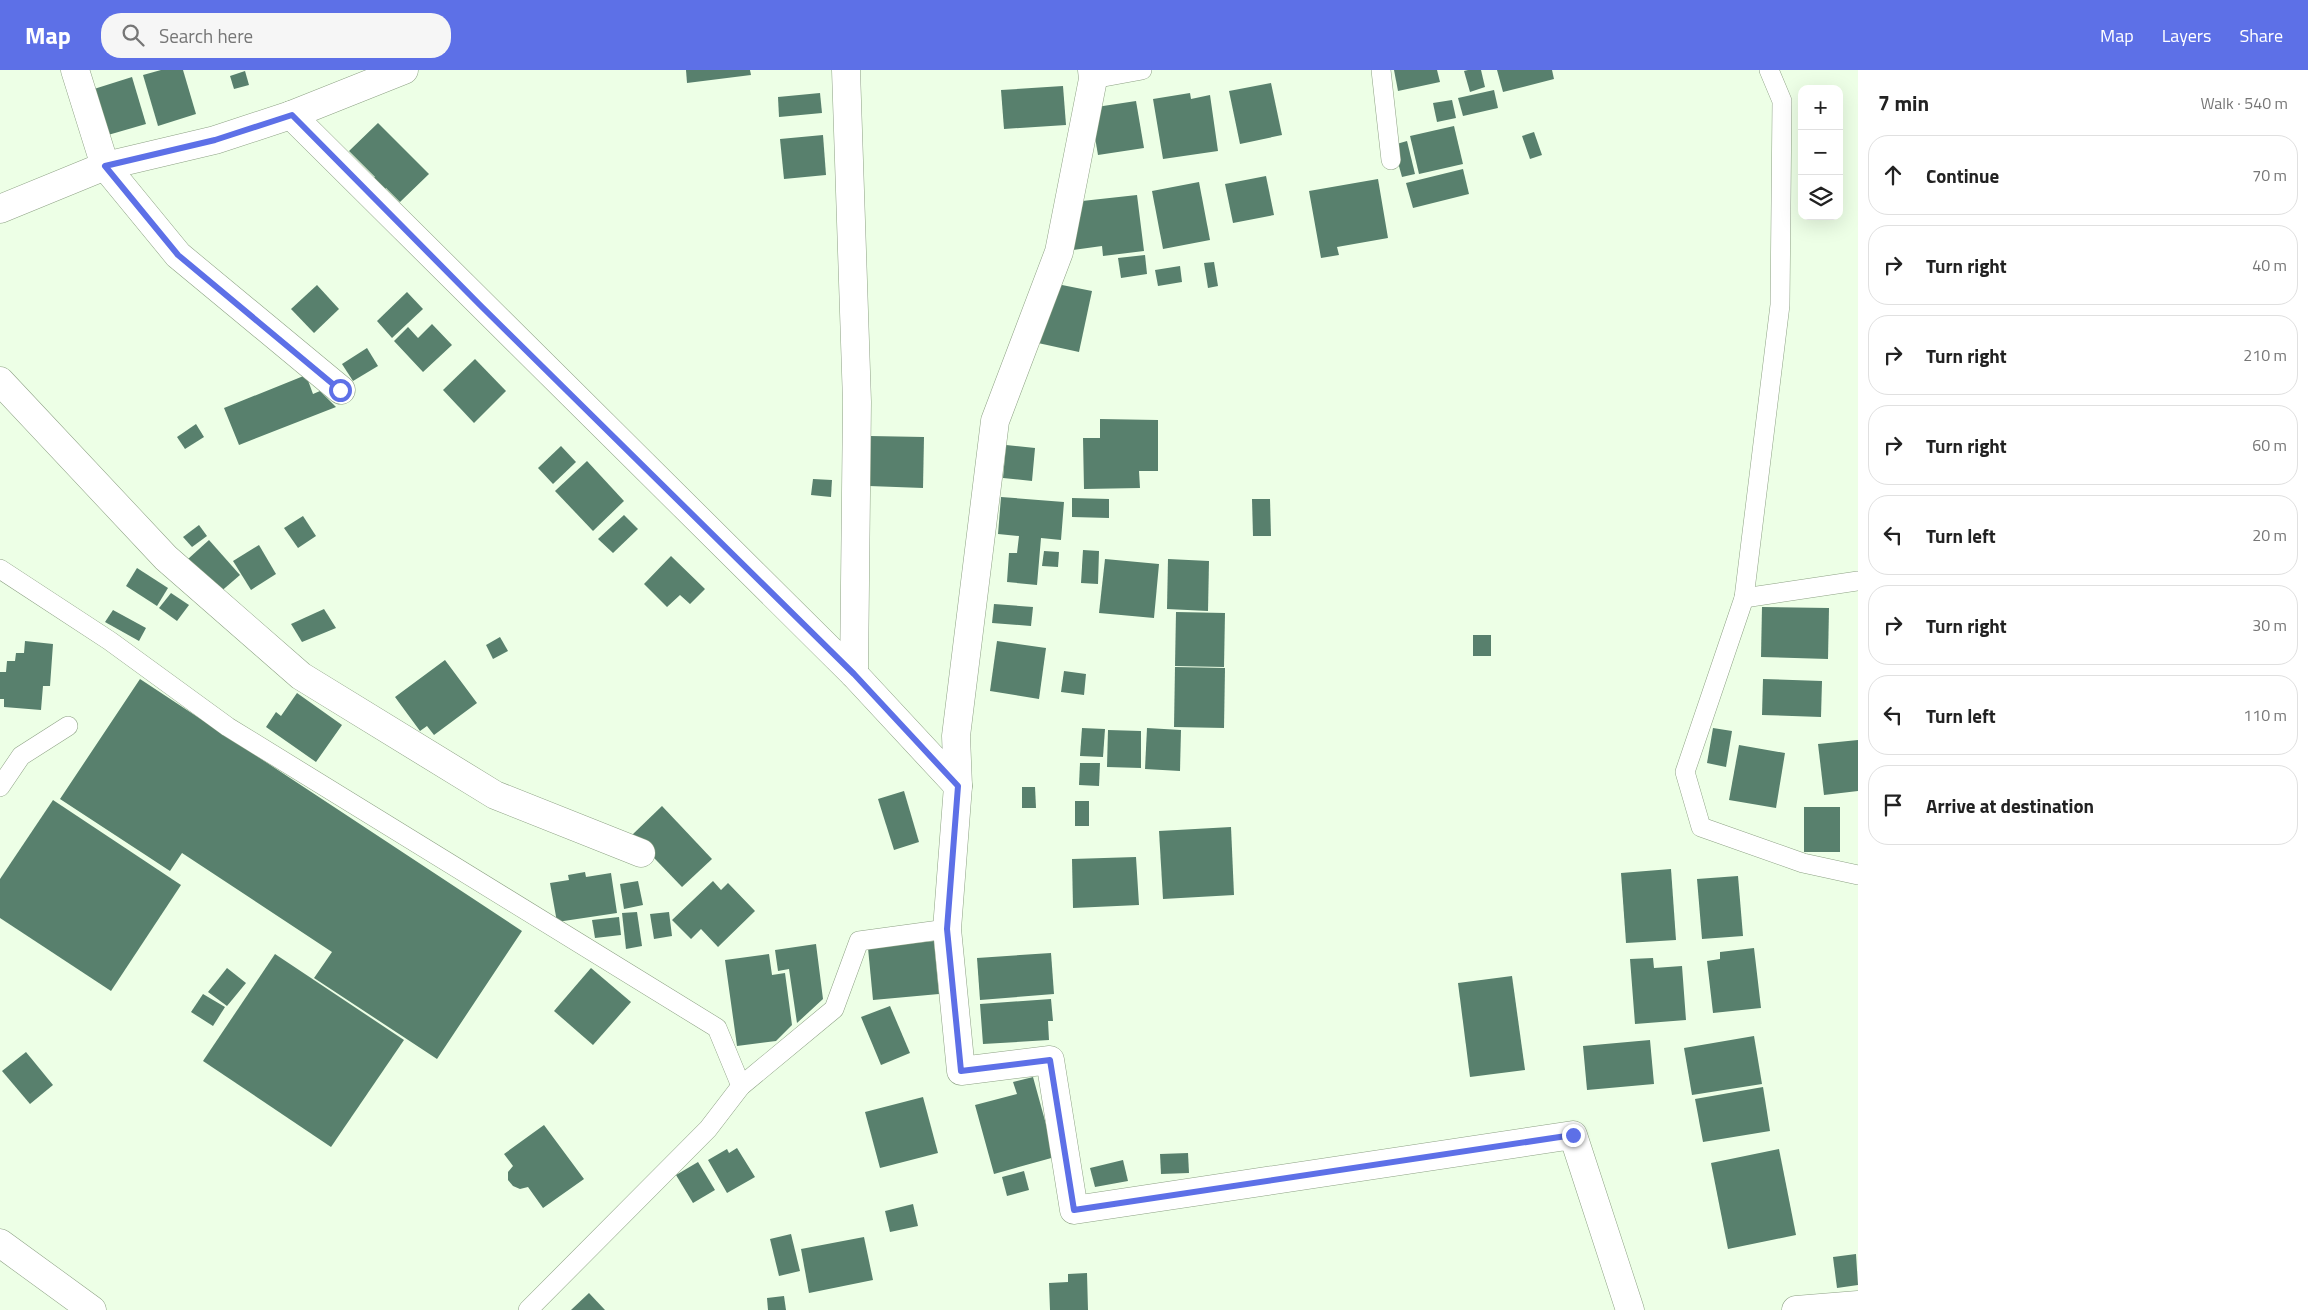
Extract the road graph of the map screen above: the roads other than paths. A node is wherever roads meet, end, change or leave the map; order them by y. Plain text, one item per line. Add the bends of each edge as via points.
1 (75, 70) edge
2 (404, 70) edge
3 (846, 70) edge
4 (1142, 70) edge
5 (1381, 70) edge
6 (1769, 70) edge
7 (1093, 75) edge
8 (292, 115) junction
9 (1392, 160) dead end
10 (105, 166) junction
11 (0, 209) edge
12 (0, 381) edge
13 (340, 390) dead end
14 (0, 569) edge
15 (1858, 581) edge
16 (1744, 598) junction
17 (854, 674) junction
18 (68, 726) dead end
19 (958, 786) junction
20 (0, 787) edge
21 (641, 852) dead end
22 (1858, 875) edge
23 (947, 929) junction
24 (740, 1086) junction
25 (0, 1243) edge
26 (1858, 1305) edge
27 (92, 1310) edge
28 (528, 1310) edge
29 (1630, 1310) edge
30 (1796, 1310) edge

1 - 10 street
2 - 8 street
3 - 17 street via 857,402
4 - 7 lane
5 - 9 lane
6 - 16 lane via 1782,101 1780,305
7 - 19 street via 1058,252 995,421 956,736
8 - 10 street via 215,140
8 - 17 street
10 - 11 street
10 - 13 street via 178,255
12 - 21 street via 166,558 301,676 495,795
14 - 24 lane via 110,641 228,726 717,1028
15 - 16 lane
16 - 22 lane via 1685,772 1701,827 1803,862
17 - 19 street
18 - 20 lane via 21,756
19 - 23 street
23 - 24 lane via 859,941 834,1009
23 - 29 street via 961,1071 1050,1060 1074,1210 1573,1135
24 - 28 lane via 708,1129
25 - 27 street
26 - 30 street

